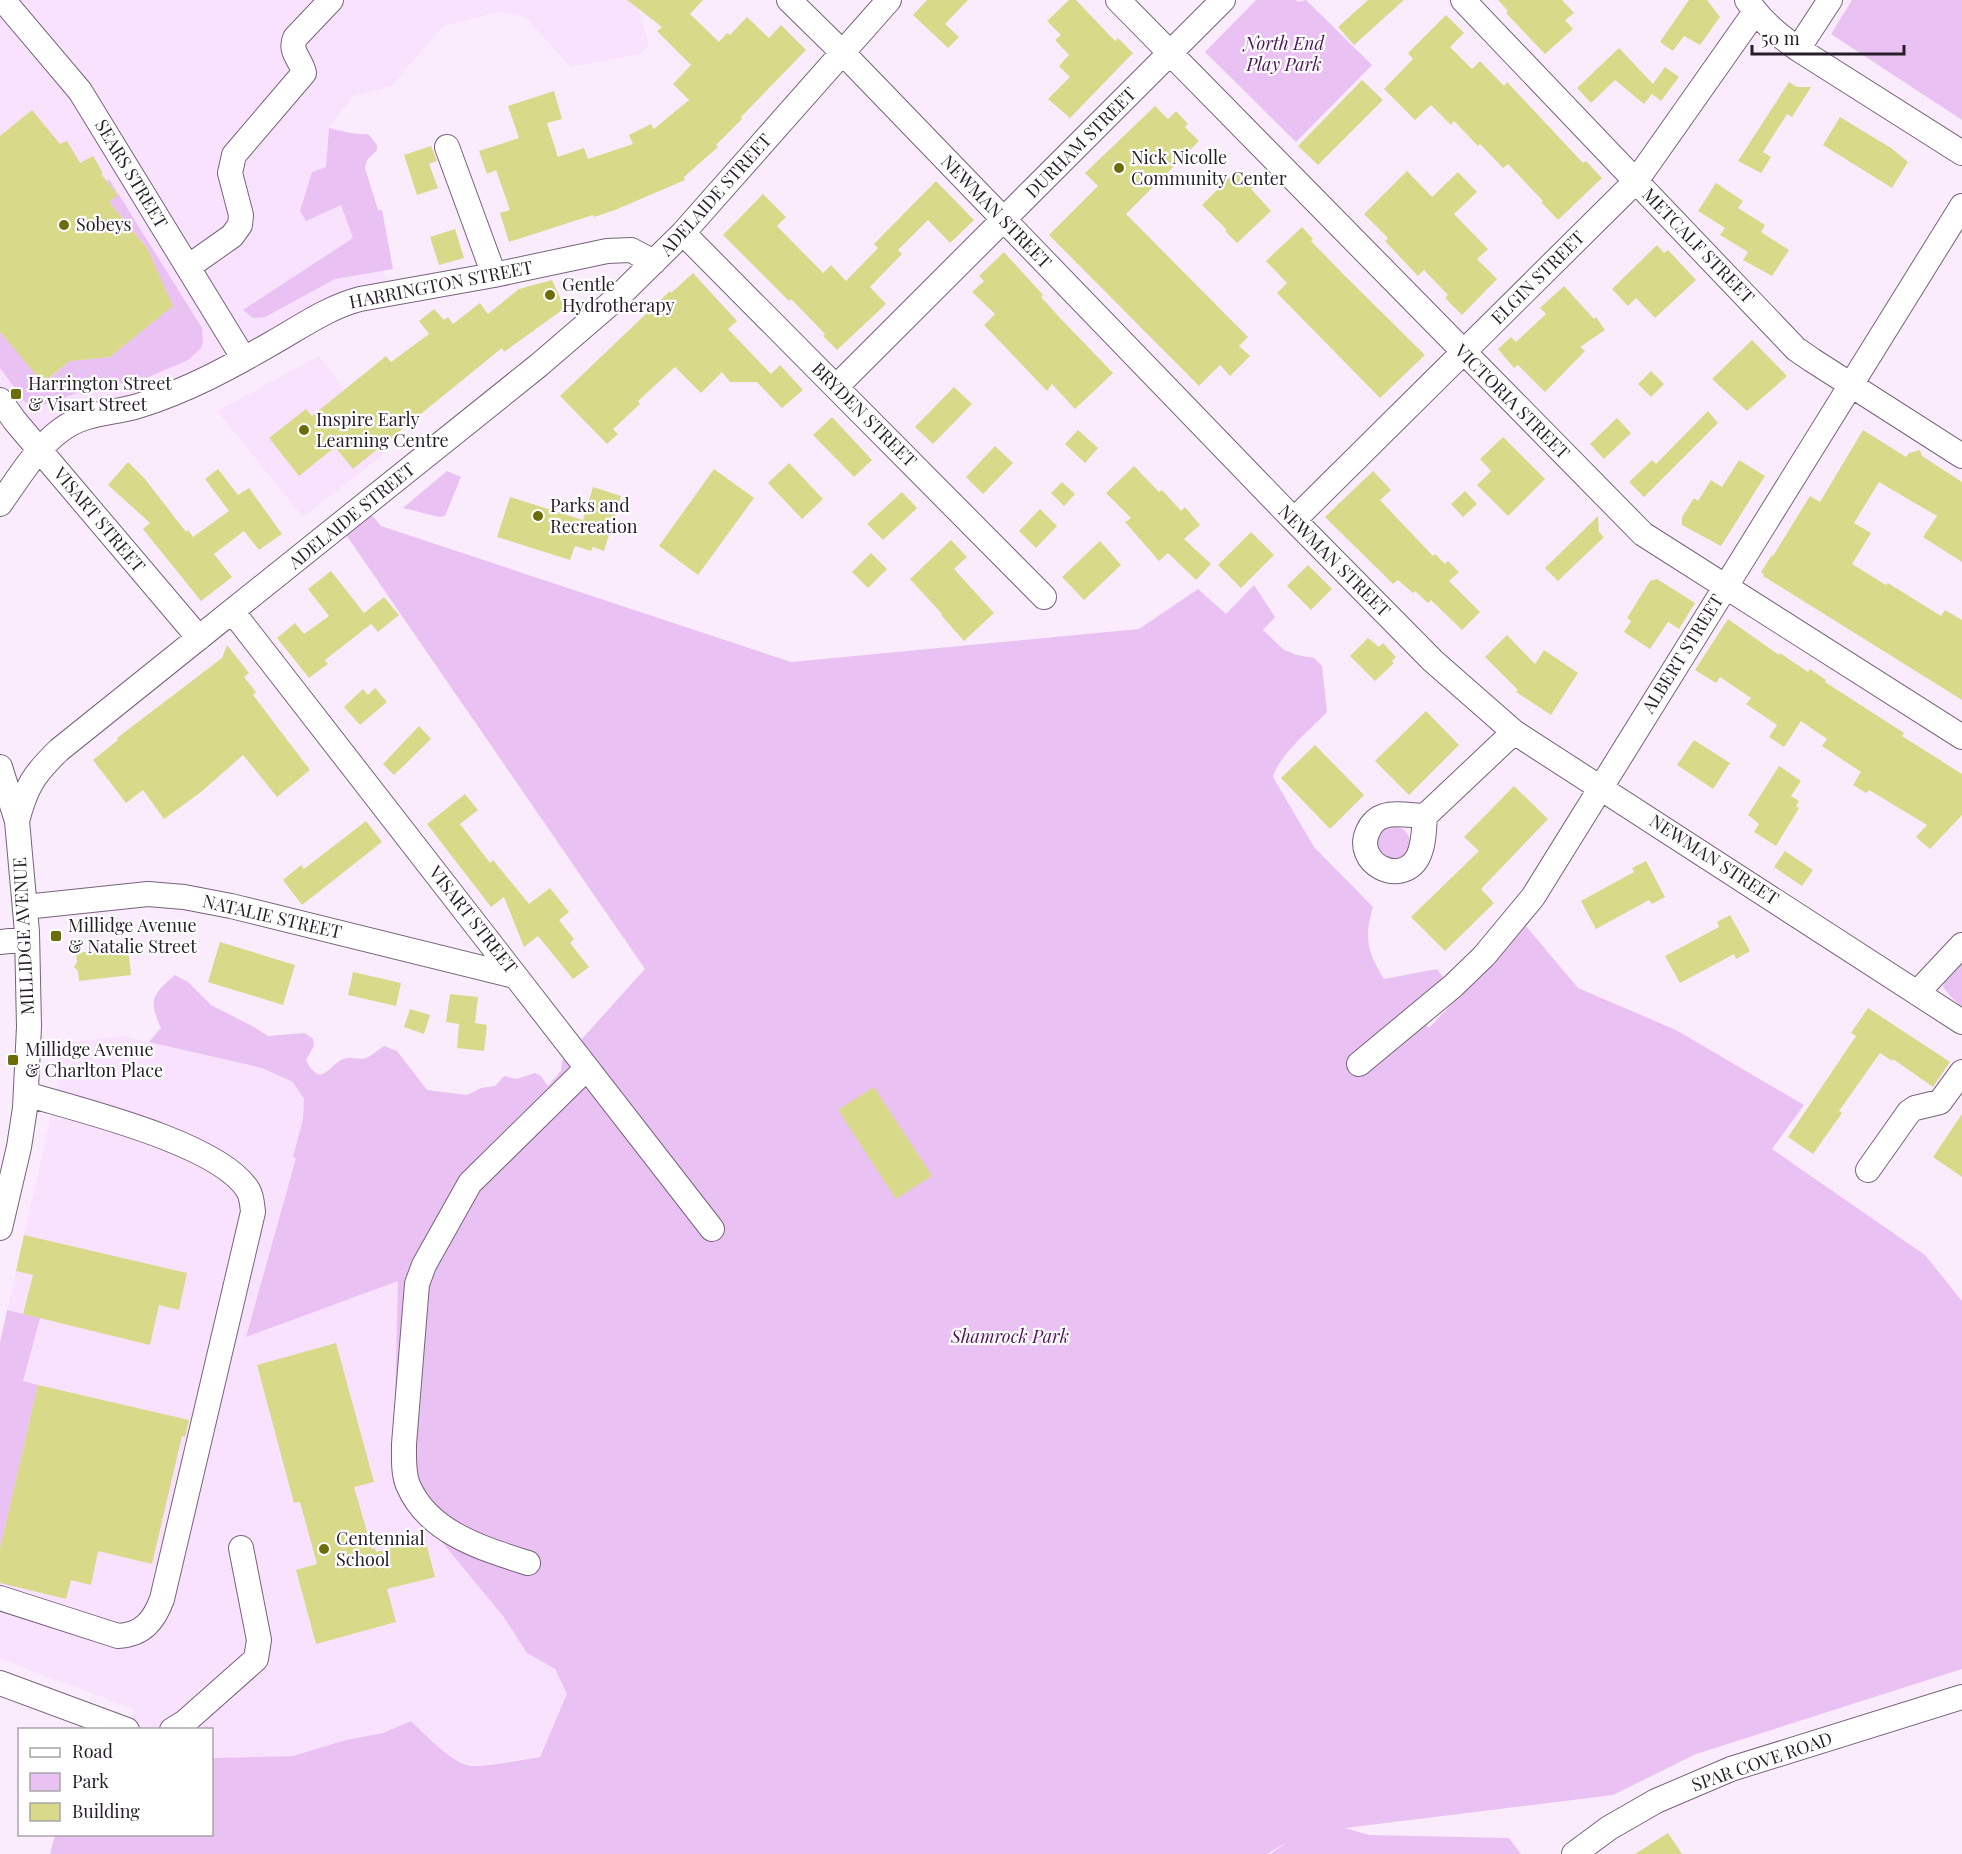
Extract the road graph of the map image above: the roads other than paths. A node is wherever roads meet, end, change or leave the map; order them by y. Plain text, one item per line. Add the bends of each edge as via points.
1 (3, 0) edge
2 (331, 0) edge
3 (789, 0) edge
4 (889, 0) edge
5 (1118, 0) edge
6 (1223, 0) edge
7 (1463, 0) edge
8 (1830, 0) edge
9 (1751, 6) edge
10 (1798, 50) junction
11 (843, 53) junction
12 (1170, 53) junction
13 (447, 147) dead end
14 (1962, 153) edge
15 (1636, 181) junction
16 (1962, 206) edge
17 (1004, 220) junction
18 (683, 233) junction
19 (654, 262) junction
20 (188, 267) junction
21 (494, 275) junction
22 (1463, 352) junction
23 (244, 359) junction
24 (1850, 385) junction
25 (836, 387) junction
26 (0, 400) edge
27 (40, 450) junction
28 (1962, 456) edge
29 (0, 504) edge
30 (1294, 520) junction
31 (1724, 587) junction
32 (1044, 597) dead end
33 (232, 611) junction
34 (199, 638) junction
35 (1514, 732) junction
36 (1962, 737) edge
37 (0, 767) edge
38 (1600, 786) junction
39 (1425, 816) dead end
40 (17, 821) junction
41 (25, 907) junction
42 (27, 939) junction
43 (0, 942) edge
44 (1962, 945) edge
45 (515, 975) junction
46 (1917, 993) junction
47 (1962, 1022) edge
48 (1359, 1064) dead end
49 (587, 1068) junction
50 (1962, 1072) edge
51 (26, 1094) junction
52 (1868, 1170) dead end
53 (0, 1228) edge
54 (712, 1229) dead end
55 (241, 1548) dead end
56 (528, 1563) dead end
57 (0, 1598) edge
58 (0, 1683) edge
59 (1962, 1696) edge
60 (122, 1728) edge
61 (175, 1728) edge
62 (1574, 1854) edge

1 - 20 street, SEARS STREET via 80,91
2 - 20 street via 293,43 304,73 234,155 230,173 240,225 232,236
3 - 11 street, NEWMAN STREET
4 - 11 street, ADELAIDE STREET
5 - 12 street, VICTORIA STREET
6 - 12 street, DURHAM STREET
7 - 15 street, METCALF STREET
8 - 10 street
9 - 10 street via 1773,31
9 - 15 street, ELGIN STREET
10 - 14 street
11 - 17 street, NEWMAN STREET
11 - 18 street, ADELAIDE STREET
12 - 17 street, DURHAM STREET
12 - 22 street, VICTORIA STREET
13 - 21 street
15 - 22 street, ELGIN STREET
15 - 24 street, METCALF STREET via 1796,349
16 - 24 street, ALBERT STREET
17 - 25 street, DURHAM STREET
17 - 30 street, NEWMAN STREET
18 - 19 street, ADELAIDE STREET
18 - 25 street, BRYDEN STREET
19 - 21 street, HARRINGTON STREET via 631,250 607,251
19 - 33 street, ADELAIDE STREET via 539,365
20 - 23 street, SEARS STREET
21 - 23 street, HARRINGTON STREET via 340,304
22 - 30 street, ELGIN STREET
22 - 31 street, VICTORIA STREET via 1636,529
23 - 27 street, HARRINGTON STREET via 182,391 135,407 82,417 60,430
24 - 28 street, METCALF STREET
24 - 31 street, ALBERT STREET
25 - 32 street, BRYDEN STREET
26 - 27 street, VISART STREET
27 - 29 street, HARRINGTON STREET
27 - 34 street, VISART STREET
30 - 35 street, NEWMAN STREET via 1433,661
31 - 36 street, VICTORIA STREET
31 - 38 street, ALBERT STREET
33 - 34 street, ADELAIDE STREET
33 - 45 street, VISART STREET
34 - 40 street, ADELAIDE STREET via 47,762 25,793
35 - 38 street, NEWMAN STREET
35 - 39 street
37 - 40 street
38 - 46 street, NEWMAN STREET
38 - 48 street, ALBERT STREET via 1533,897 1509,928 1453,986
40 - 41 street, MILLIDGE AVENUE
41 - 42 street, MILLIDGE AVENUE
41 - 45 street, NATALIE STREET via 148,894 173,895
42 - 43 street
42 - 51 street, MILLIDGE AVENUE
44 - 46 street
45 - 49 street, VISART STREET
46 - 47 street, NEWMAN STREET
49 - 54 street, VISART STREET
49 - 56 street via 470,1184 417,1284 404,1444 408,1485 431,1516 452,1532 471,1544
50 - 52 street via 1940,1102 1909,1112
51 - 53 street, MILLIDGE AVENUE via 19,1147
51 - 57 street via 157,1134 224,1166 247,1189 253,1212 162,1599 152,1621 136,1633 118,1636
55 - 61 street via 259,1640 256,1659
58 - 60 street
59 - 62 street, SPAR COVE ROAD via 1731,1769 1636,1812

